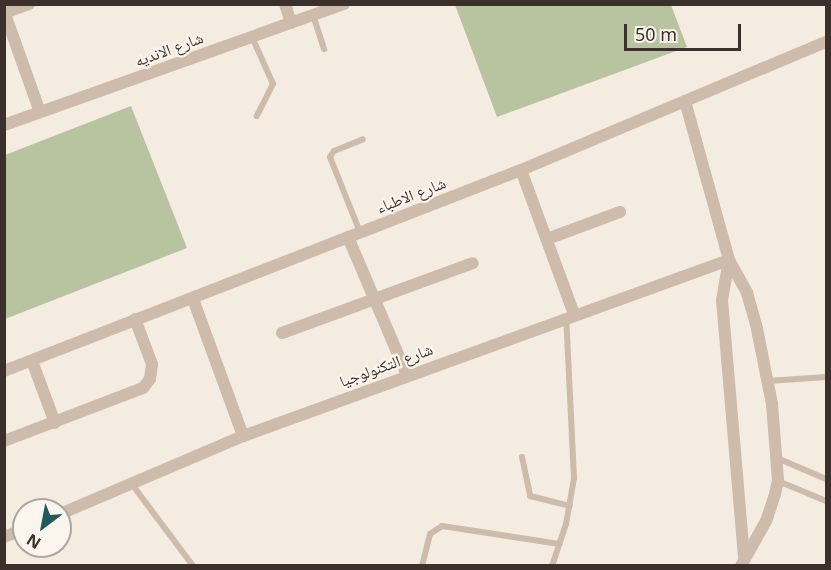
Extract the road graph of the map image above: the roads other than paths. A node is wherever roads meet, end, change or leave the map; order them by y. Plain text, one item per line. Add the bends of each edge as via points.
1 (28, 4) edge
2 (285, 4) edge
3 (344, 4) edge
4 (5, 12) edge
5 (313, 15) junction
6 (291, 23) junction
7 (251, 37) junction
8 (826, 42) edge
9 (324, 49) dead end
10 (685, 100) junction
11 (40, 112) junction
12 (257, 116) dead end
13 (4, 125) edge
14 (363, 139) dead end
15 (521, 171) junction
16 (620, 212) dead end
17 (360, 232) junction
18 (348, 237) junction
19 (547, 239) junction
20 (729, 260) junction
21 (472, 263) dead end
22 (193, 299) junction
23 (374, 299) junction
24 (570, 315) junction
25 (135, 319) junction
26 (282, 333) dead end
27 (32, 360) junction
28 (4, 371) edge
29 (407, 375) junction
30 (826, 377) edge
31 (815, 379) junction
32 (768, 381) junction
33 (826, 386) edge
34 (55, 423) junction
35 (243, 436) junction
36 (4, 441) edge
37 (522, 458) dead end
38 (777, 458) junction
39 (826, 479) edge
40 (778, 480) junction
41 (131, 483) junction
42 (826, 501) edge
43 (570, 506) junction
44 (72, 509) edge
45 (560, 544) junction
46 (742, 561) edge
47 (193, 566) edge
48 (422, 566) edge
49 (552, 566) edge

1 - 4 street
2 - 6 street
3 - 5 street, شارع الانديه
4 - 11 street
5 - 6 street, شارع الانديه
5 - 9 lane
6 - 7 street, شارع الانديه
7 - 11 street, شارع الانديه
7 - 12 lane via 273,84
8 - 10 street, شارع الاطباء
10 - 15 street, شارع الاطباء
10 - 20 street
11 - 13 street, شارع الانديه
14 - 17 lane via 330,157
15 - 17 street, شارع الاطباء
15 - 19 street
16 - 19 street
17 - 18 street, شارع الاطباء
18 - 22 street, شارع الاطباء
18 - 23 street
19 - 24 street
20 - 24 street, شارع التكنولوجيا
20 - 32 street via 747,293
20 - 46 street via 722,300
21 - 23 street
22 - 25 street, شارع الاطباء
22 - 35 street
23 - 26 street
23 - 29 street
24 - 29 street, شارع التكنولوجيا
24 - 43 lane via 574,463
25 - 27 street, شارع الاطباء
25 - 34 street via 152,364 147,384
27 - 28 street, شارع الاطباء
27 - 34 street
29 - 35 street, شارع التكنولوجيا
30 - 31 lane
31 - 32 lane via 799,376
31 - 33 lane
32 - 38 street
34 - 36 street
35 - 41 street, شارع التكنولوجيا
37 - 43 lane via 530,496
38 - 39 lane
38 - 40 street
40 - 42 lane
40 - 46 street via 766,521
41 - 44 street, شارع التكنولوجيا
41 - 47 lane
43 - 45 lane
45 - 48 lane via 442,526 430,534
45 - 49 lane

